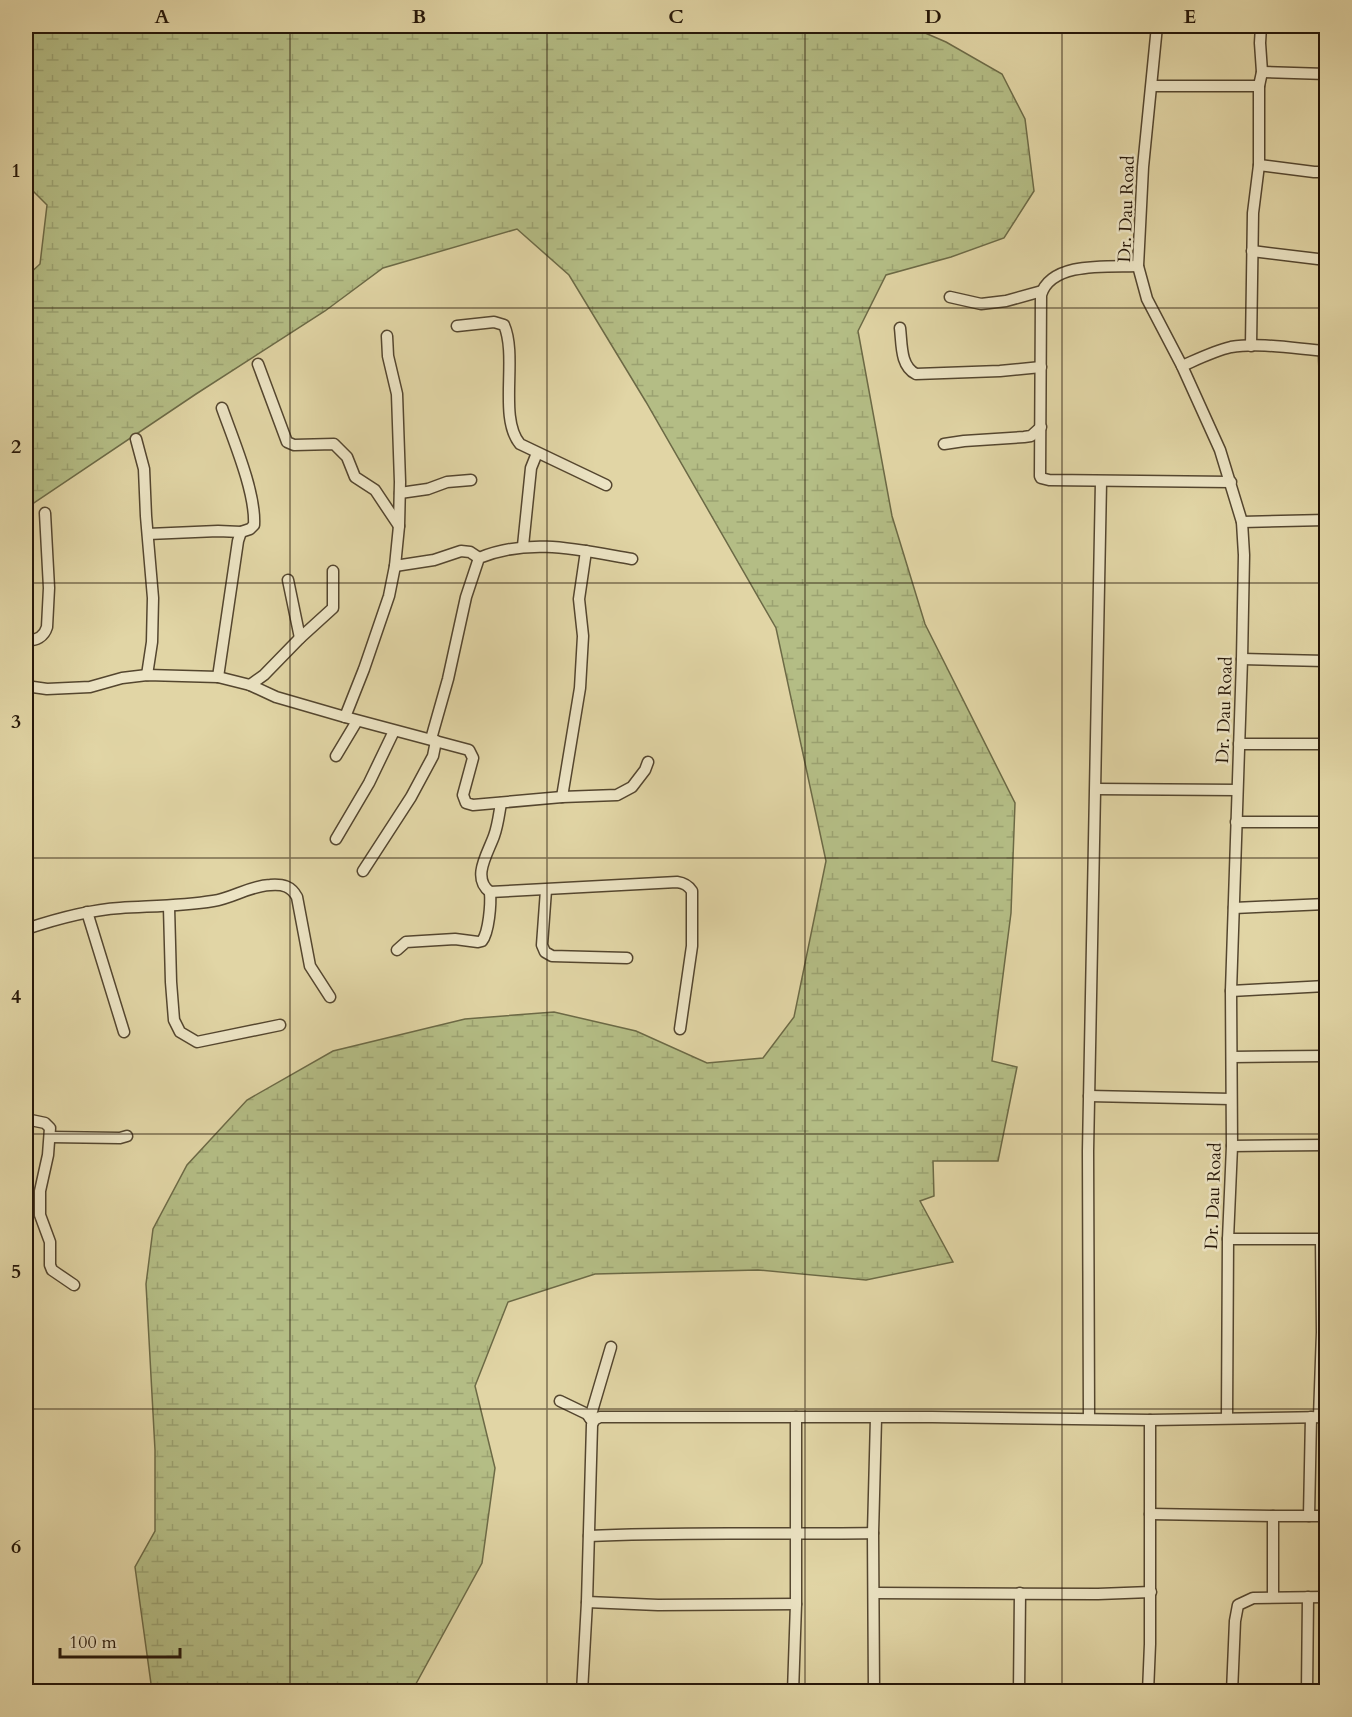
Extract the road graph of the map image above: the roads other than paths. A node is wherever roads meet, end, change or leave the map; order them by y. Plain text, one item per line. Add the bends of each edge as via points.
1 (1157, 26) edge
2 (1261, 26) edge
3 (1262, 72) junction
4 (1326, 74) edge
5 (1152, 86) junction
6 (1259, 86) junction
7 (1259, 165) junction
8 (1326, 172) edge
9 (1252, 251) junction
10 (1326, 260) edge
11 (1138, 266) junction
12 (1042, 291) junction
13 (950, 297) dead end
14 (457, 326) dead end
15 (900, 328) dead end
16 (387, 336) dead end
17 (1251, 346) junction
18 (1325, 351) edge
19 (258, 364) dead end
20 (1182, 366) junction
21 (1041, 367) junction
22 (222, 408) dead end
23 (1326, 410) edge
24 (1041, 427) junction
25 (136, 439) dead end
26 (944, 444) dead end
27 (537, 453) junction
28 (471, 480) dead end
29 (1101, 482) junction
30 (1231, 482) junction
31 (606, 485) dead end
32 (400, 493) junction
33 (45, 513) dead end
34 (1326, 520) edge
35 (1242, 522) junction
36 (399, 526) junction
37 (241, 532) junction
38 (148, 534) junction
39 (523, 546) junction
40 (586, 551) junction
41 (479, 558) junction
42 (632, 559) dead end
43 (395, 566) junction
44 (333, 571) dead end
45 (288, 580) dead end
46 (1326, 631) edge
47 (300, 638) junction
48 (26, 640) edge
49 (1242, 659) junction
50 (1326, 661) edge
51 (147, 675) junction
52 (218, 677) junction
53 (250, 685) junction
54 (26, 686) edge
55 (345, 717) junction
56 (357, 721) junction
57 (394, 731) junction
58 (434, 740) junction
59 (1239, 744) junction
60 (1326, 744) edge
61 (336, 756) dead end
62 (648, 762) dead end
63 (1096, 789) junction
64 (1237, 790) junction
65 (562, 797) junction
66 (501, 803) junction
67 (1236, 822) junction
68 (1326, 822) edge
69 (336, 840) dead end
70 (363, 871) dead end
71 (546, 890) junction
72 (490, 892) junction
73 (1326, 904) edge
74 (169, 907) junction
75 (1234, 908) junction
76 (87, 912) junction
77 (26, 929) edge
78 (398, 950) dead end
79 (627, 958) dead end
80 (1326, 986) edge
81 (1231, 991) junction
82 (330, 997) dead end
83 (280, 1025) dead end
84 (680, 1029) dead end
85 (124, 1032) dead end
86 (1326, 1056) edge
87 (1232, 1057) junction
88 (1089, 1096) junction
89 (1231, 1099) junction
90 (26, 1119) edge
91 (127, 1136) dead end
92 (50, 1137) junction
93 (1326, 1145) edge
94 (1232, 1146) junction
95 (1228, 1239) junction
96 (1324, 1239) edge
97 (74, 1285) dead end
98 (1324, 1332) edge
99 (610, 1347) dead end
100 (560, 1401) dead end
101 (796, 1417) junction
102 (1319, 1417) edge
103 (876, 1418) junction
104 (1089, 1418) junction
105 (1227, 1418) junction
106 (592, 1420) junction
107 (1150, 1420) junction
108 (1150, 1514) junction
109 (1274, 1516) junction
110 (1309, 1516) junction
111 (1326, 1516) edge
112 (873, 1533) junction
113 (796, 1534) junction
114 (589, 1536) junction
115 (1150, 1592) junction
116 (875, 1593) junction
117 (1020, 1593) junction
118 (1274, 1597) junction
119 (1308, 1597) junction
120 (1326, 1597) edge
121 (587, 1602) junction
122 (796, 1604) junction
123 (582, 1692) edge
124 (793, 1692) edge
125 (874, 1692) edge
126 (1019, 1692) edge
127 (1148, 1692) edge
128 (1232, 1692) edge
129 (1307, 1692) edge

1 - 5 street, Dr. Dau Road
2 - 3 street
3 - 4 street
3 - 6 street
5 - 6 street
5 - 11 street, Dr. Dau Road
6 - 7 street
7 - 8 street
7 - 9 street
9 - 10 street
9 - 17 street
11 - 12 street via 1074,269 1050,279
11 - 20 street, Dr. Dau Road via 1147,299
12 - 13 street via 981,304
12 - 21 street
14 - 27 street via 494,322 504,325 509,340 512,431 520,444
15 - 21 street via 905,362 916,374
16 - 32 street via 398,394
17 - 18 street
17 - 20 street via 1220,350
18 - 23 street
19 - 36 street via 287,442 334,444 347,457 355,477 375,490
20 - 30 street, Dr. Dau Road
21 - 24 street
22 - 37 street via 254,507 255,525
24 - 26 street via 1031,436
24 - 29 street via 1041,478
25 - 38 street via 144,469
27 - 31 street
27 - 39 street via 531,468
28 - 32 street
29 - 30 street
29 - 63 street
30 - 35 street, Dr. Dau Road
32 - 36 street
33 - 48 street via 47,627 37,639
34 - 35 street
35 - 49 street, Dr. Dau Road
36 - 43 street
37 - 38 street
37 - 52 street
38 - 51 street via 154,621
39 - 40 street
39 - 41 street
40 - 42 street
40 - 65 street via 579,599 583,636 578,705
41 - 43 street via 461,551
41 - 58 street via 466,597
43 - 55 street
44 - 47 street via 333,608
45 - 47 street
46 - 50 street
47 - 53 street
49 - 50 street
49 - 59 street, Dr. Dau Road
51 - 52 street
51 - 54 street via 90,687
52 - 53 street
53 - 55 street via 276,697
55 - 56 street
56 - 57 street
56 - 61 street
57 - 58 street
57 - 69 street
58 - 66 street via 464,747 472,753 463,795 466,803
58 - 70 street via 433,756 411,797
59 - 60 street
59 - 64 street, Dr. Dau Road
62 - 65 street via 625,792
63 - 64 street
63 - 88 street
64 - 67 street, Dr. Dau Road
65 - 66 street
66 - 72 street via 482,866 483,886
67 - 68 street
67 - 75 street, Dr. Dau Road
71 - 72 street
71 - 79 street via 542,945 545,952 552,956
71 - 84 street via 677,882 690,887 692,946
72 - 78 street via 482,941 422,940 406,942
73 - 75 street
74 - 76 street
74 - 82 street via 231,897 252,887 285,885 293,889 310,966
74 - 83 street via 172,1008 180,1032 197,1042
75 - 81 street, Dr. Dau Road
76 - 77 street
76 - 85 street
80 - 81 street
81 - 87 street, Dr. Dau Road
86 - 87 street
87 - 89 street, Dr. Dau Road
88 - 89 street
88 - 104 street
89 - 94 street, Dr. Dau Road
90 - 92 street via 48,1124
91 - 92 street
92 - 97 street via 40,1191 40,1215 50,1242 52,1270
93 - 94 street
94 - 95 street, Dr. Dau Road
95 - 96 street
95 - 105 street, Dr. Dau Road
96 - 98 street
98 - 102 street
99 - 106 street
100 - 106 street
101 - 103 street
101 - 106 street
101 - 113 street
102 - 105 street
102 - 110 street
103 - 104 street
103 - 112 street
104 - 107 street
105 - 107 street
106 - 114 street
107 - 108 street
108 - 109 street
108 - 115 street
109 - 110 street
109 - 118 street
110 - 111 street
112 - 113 street
112 - 116 street
113 - 114 street via 658,1532
113 - 122 street
114 - 121 street
115 - 117 street
115 - 127 street
116 - 117 street
116 - 125 street
117 - 126 street
118 - 119 street
118 - 128 street via 1253,1598 1238,1605
119 - 120 street
119 - 129 street
121 - 122 street
121 - 123 street
122 - 124 street

